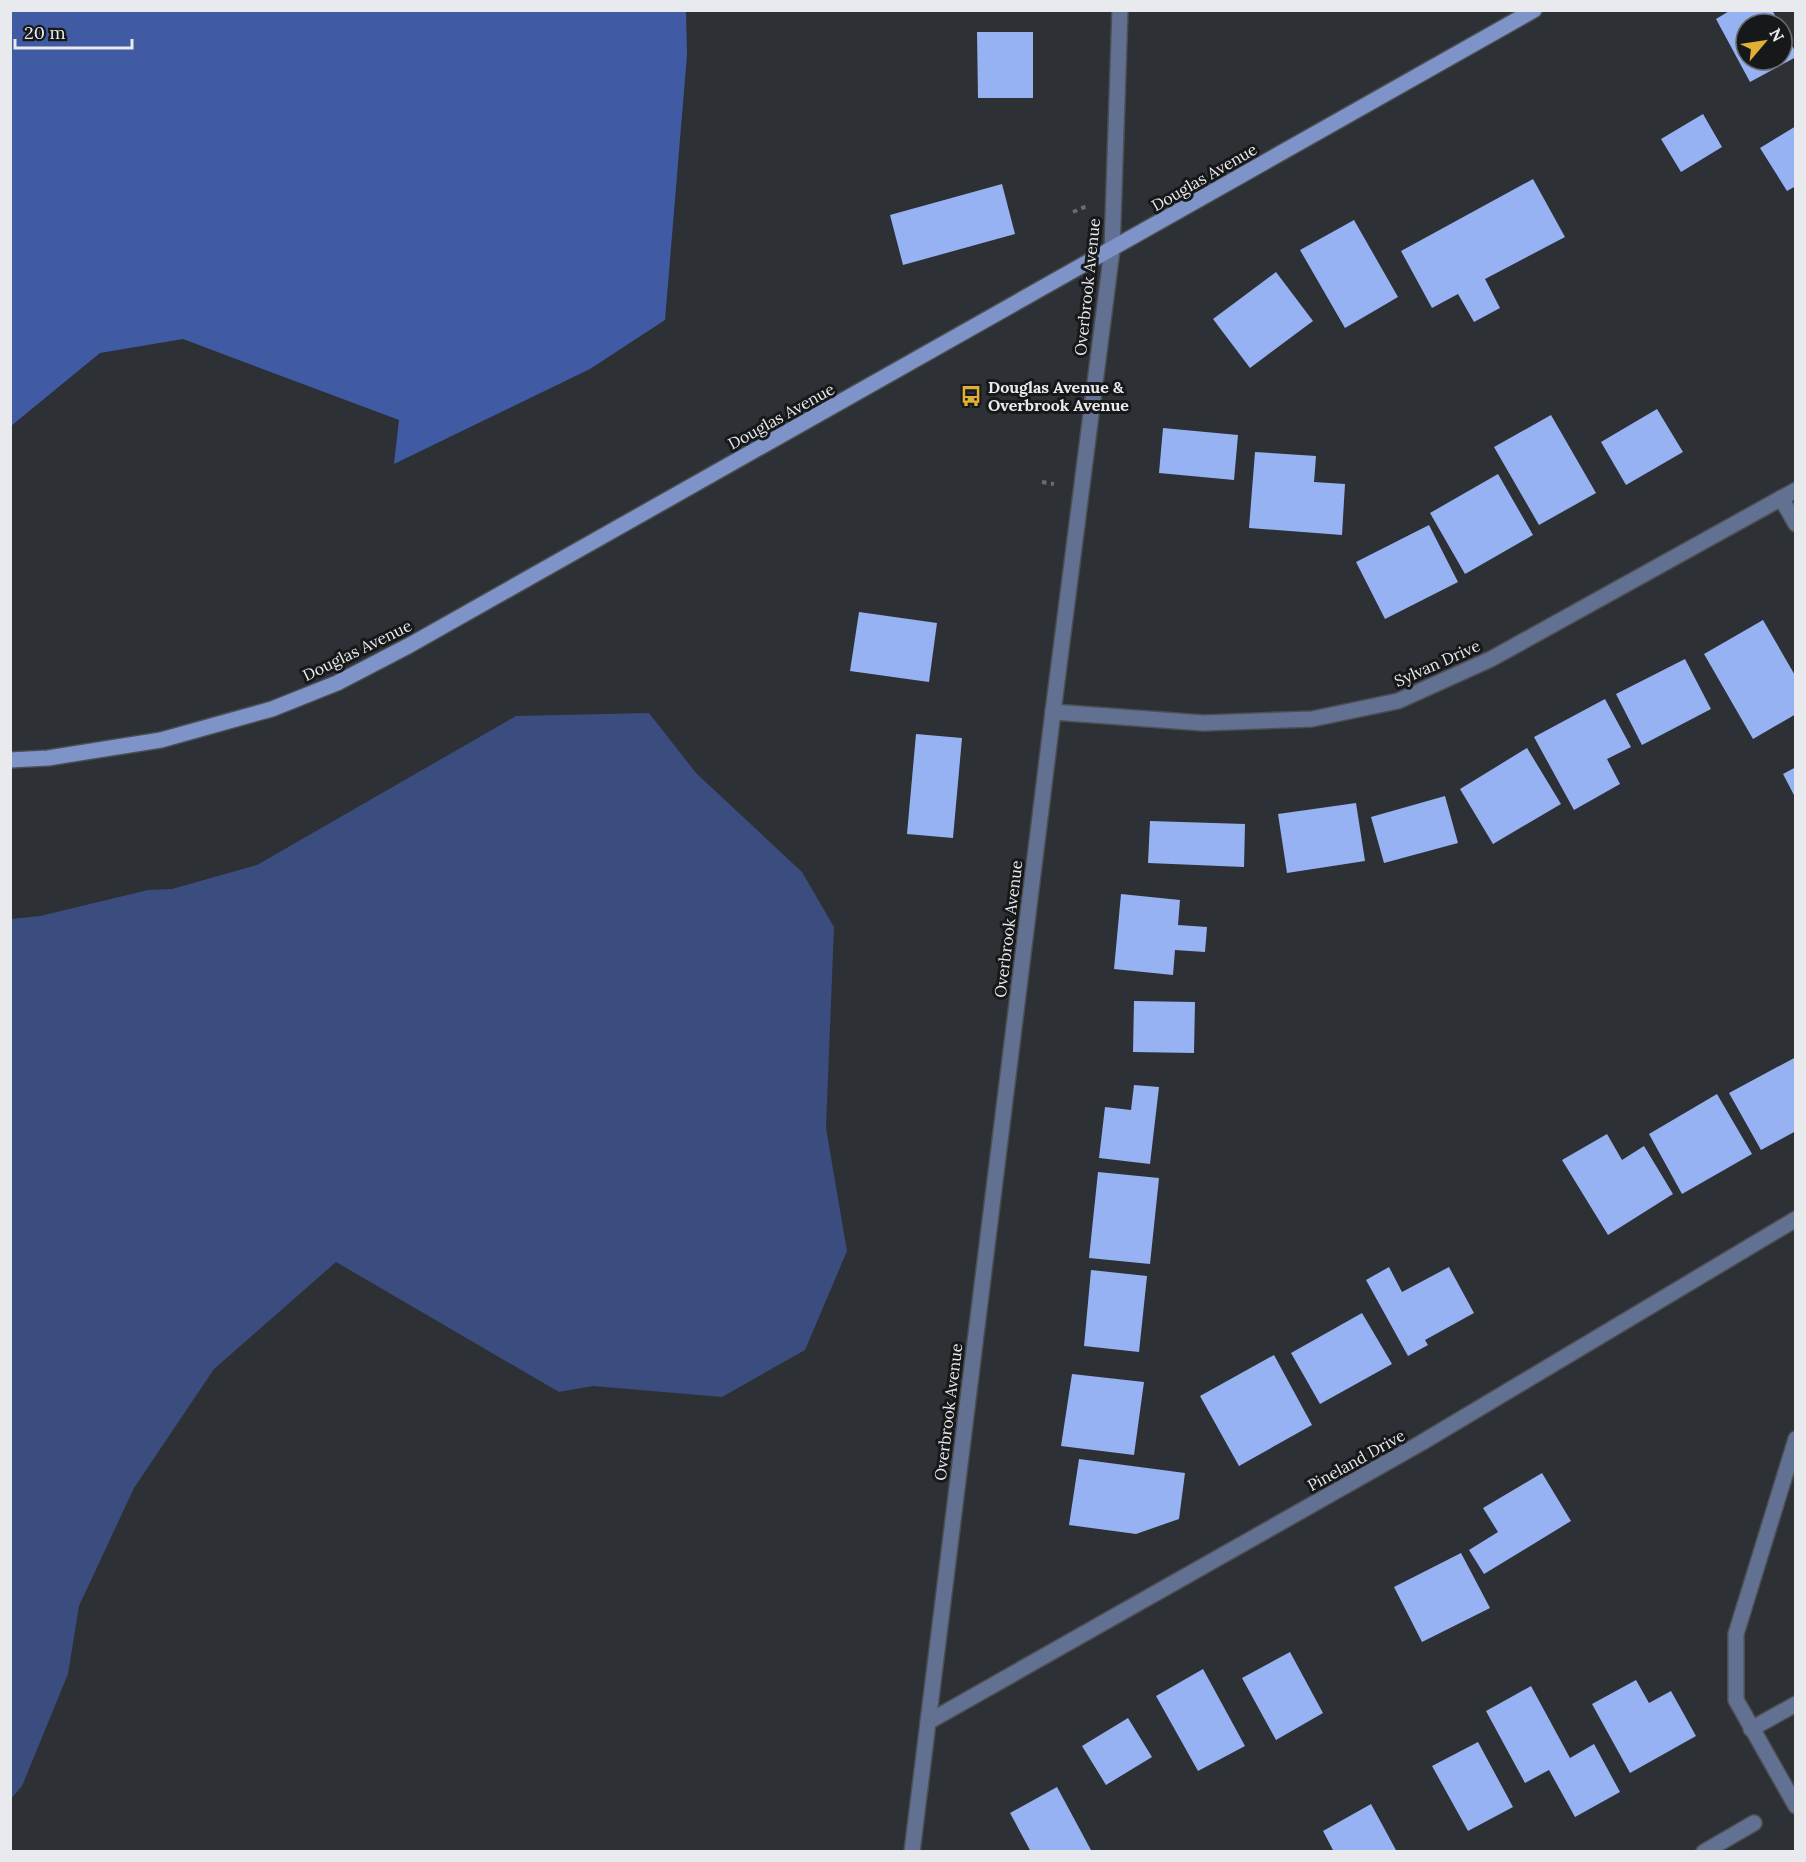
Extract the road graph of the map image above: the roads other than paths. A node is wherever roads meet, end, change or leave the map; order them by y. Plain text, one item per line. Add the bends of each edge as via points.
1 (1120, 10) edge
2 (1534, 10) edge
3 (1112, 250) junction
4 (1796, 490) edge
5 (1781, 498) junction
6 (1796, 524) edge
7 (1053, 712) junction
8 (10, 759) edge
9 (1796, 1219) edge
10 (1796, 1439) edge
11 (1796, 1704) edge
12 (928, 1722) junction
13 (1751, 1729) junction
14 (1796, 1806) edge
15 (1754, 1823) dead end
16 (912, 1851) edge
17 (1704, 1851) edge

1 - 3 street, Overbrook Avenue
2 - 3 main road, Douglas Avenue
3 - 7 street, Overbrook Avenue
3 - 8 main road, Douglas Avenue via 337,683 272,709 161,740 48,758
4 - 5 street, Sylvan Drive
5 - 6 street
5 - 7 street, Sylvan Drive via 1491,659 1398,701 1312,719 1203,723
7 - 12 street, Overbrook Avenue
9 - 12 street, Pineland Drive via 1421,1443
10 - 13 street via 1736,1634 1736,1700
11 - 13 street
12 - 16 street, Overbrook Avenue
13 - 14 street
15 - 17 street

